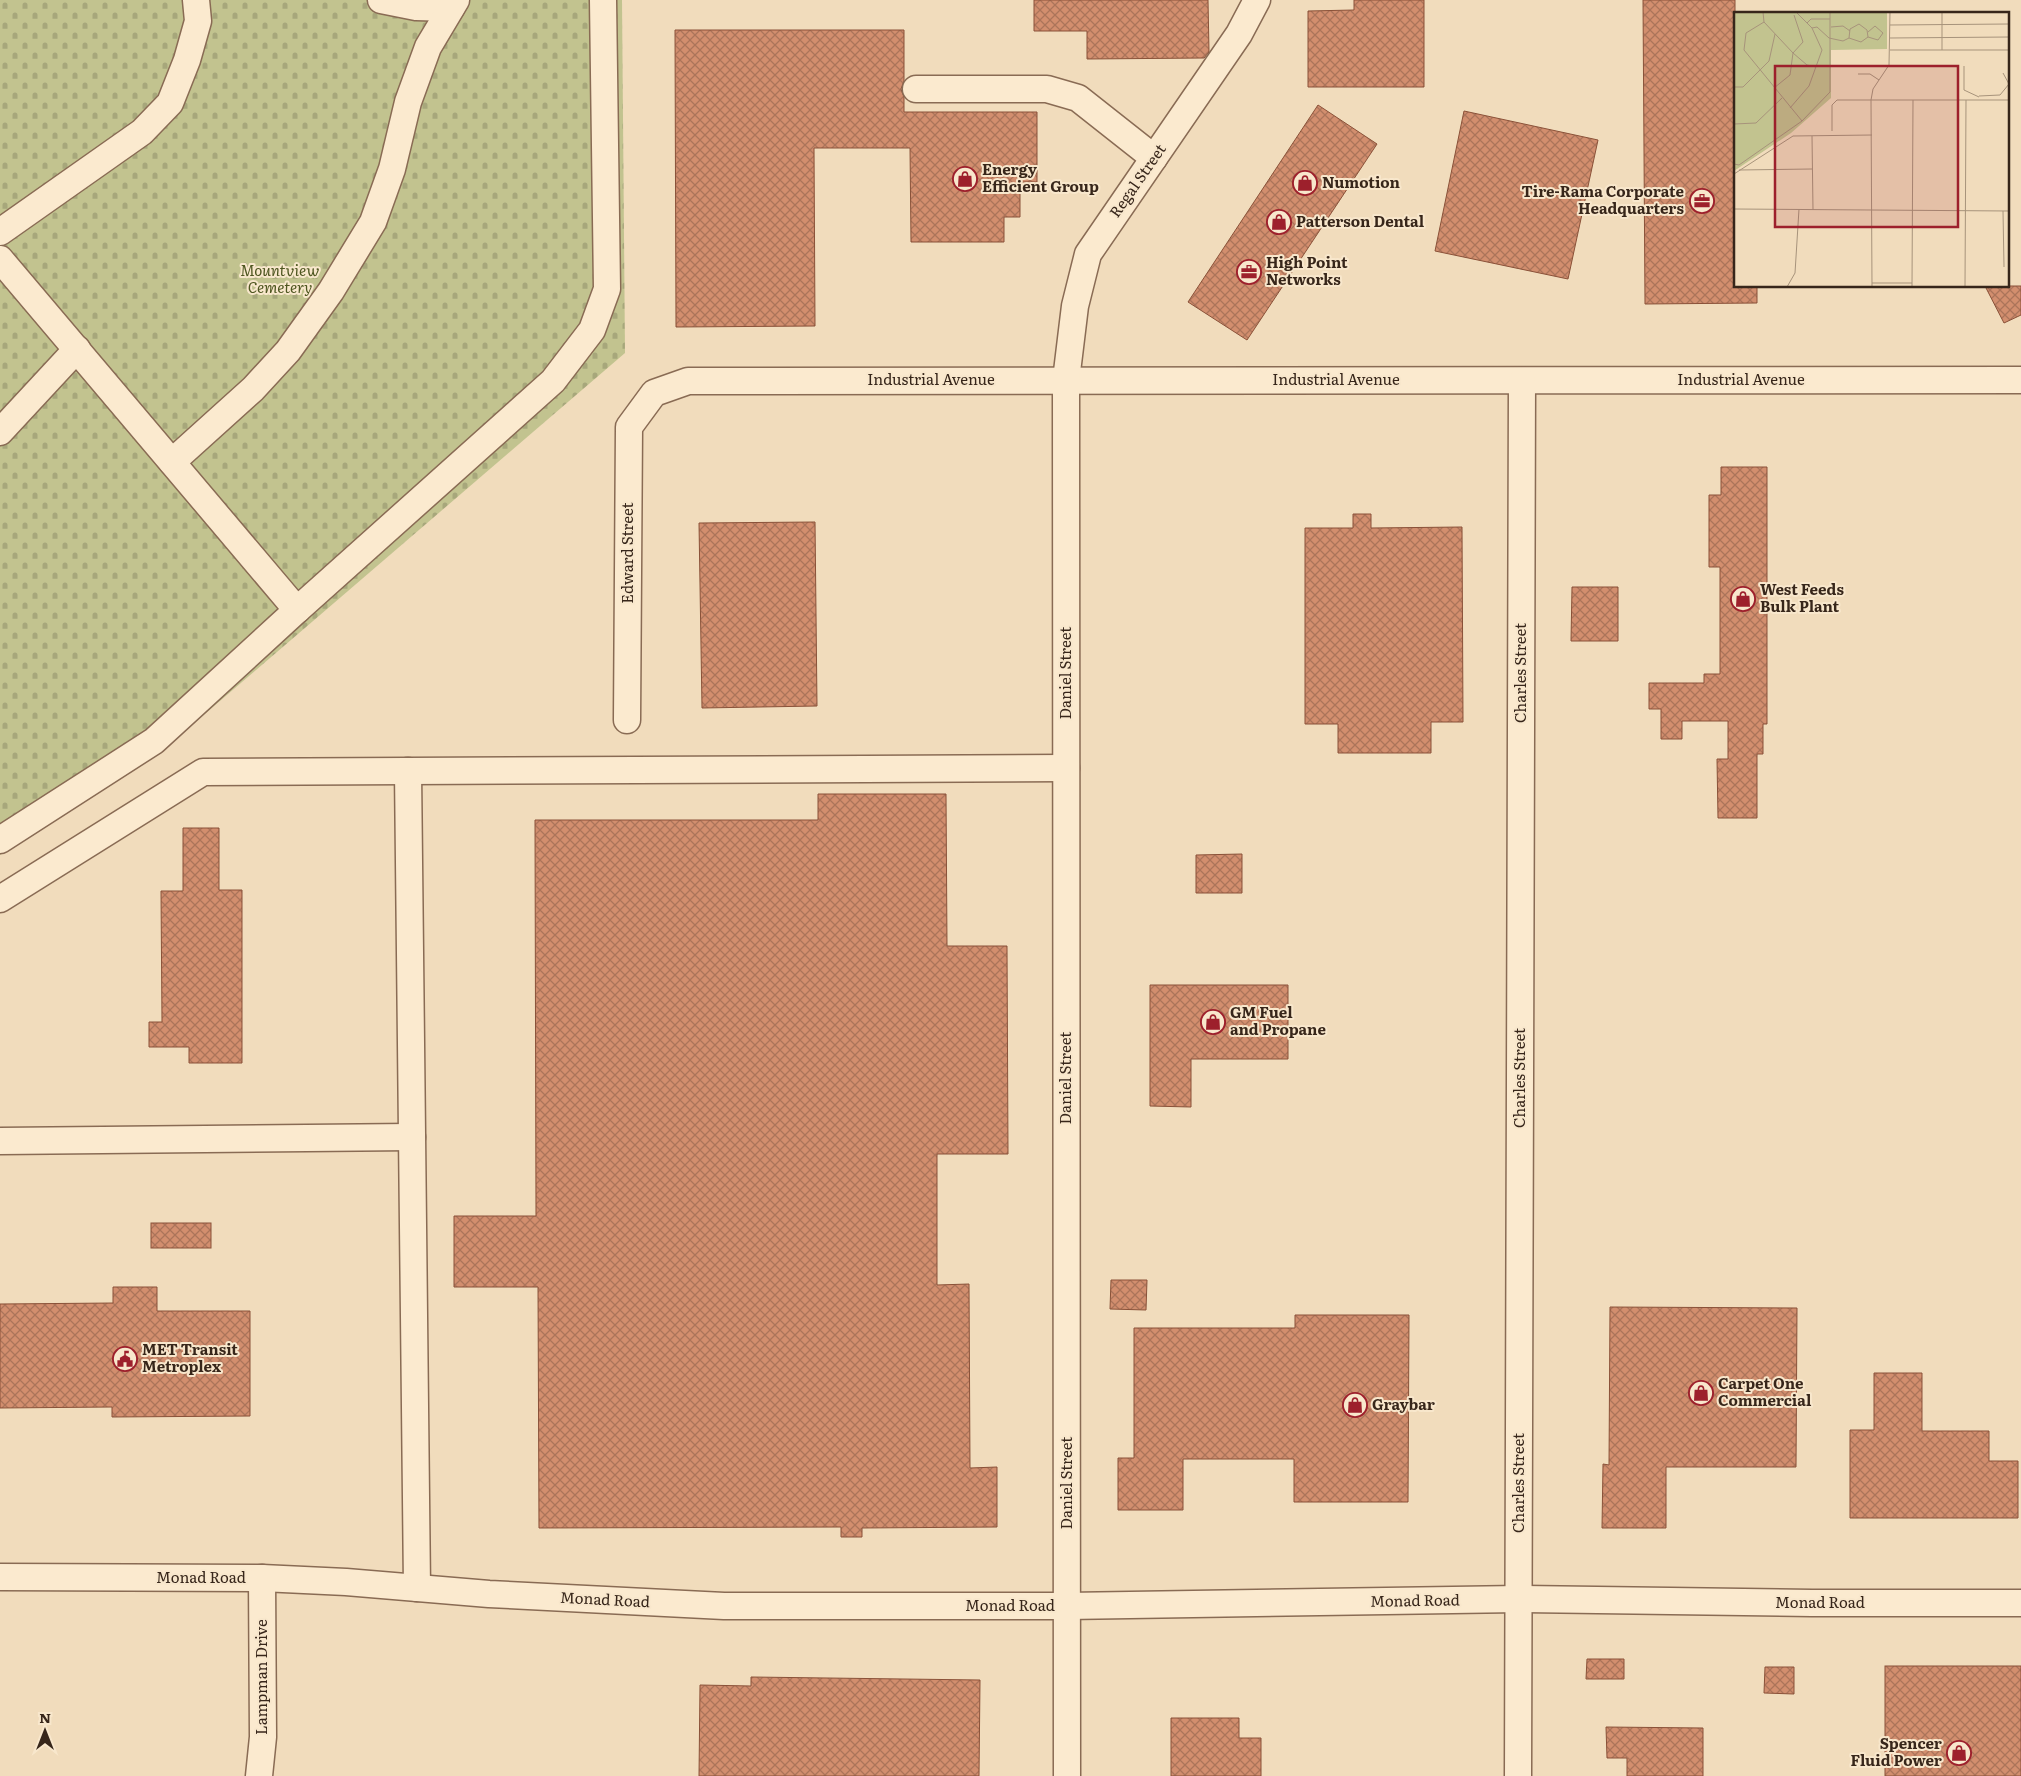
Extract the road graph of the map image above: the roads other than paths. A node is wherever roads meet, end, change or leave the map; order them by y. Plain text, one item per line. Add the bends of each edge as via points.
1 (196, 0) edge
2 (381, 0) edge
3 (603, 0) edge
4 (1257, 0) edge
5 (454, 4) edge
6 (916, 89) dead end
7 (1154, 158) junction
8 (0, 232) edge
9 (0, 259) edge
10 (77, 349) junction
11 (1066, 380) junction
12 (2021, 380) edge
13 (1522, 381) junction
14 (654, 393) joint
15 (0, 432) edge
16 (172, 462) junction
17 (297, 610) junction
18 (627, 720) dead end
19 (1066, 768) junction
20 (408, 771) junction
21 (0, 840) edge
22 (0, 899) edge
23 (412, 1137) junction
24 (0, 1141) edge
25 (0, 1577) edge
26 (262, 1578) junction
27 (417, 1588) junction
28 (1519, 1599) junction
29 (2021, 1603) edge
30 (1067, 1606) junction
31 (259, 1776) edge
32 (1067, 1776) edge
33 (1518, 1776) edge

1 - 8 street via 198,21 170,103 142,132
2 - 5 street via 416,7
3 - 17 street via 607,289 592,330 553,381
4 - 7 street, Regal Street via 1239,34
5 - 16 street via 428,47 408,102 392,169 369,230 288,351 253,389
6 - 7 street via 1047,89 1078,98
7 - 11 street, Regal Street via 1088,254 1075,306
9 - 10 street
10 - 15 street
10 - 16 street
11 - 13 street, Industrial Avenue
11 - 14 street, Industrial Avenue via 688,381
11 - 19 street, Daniel Street
12 - 13 street, Industrial Avenue
13 - 28 street, Charles Street
14 - 18 street, Edward Street via 629,427
16 - 17 street
17 - 21 street via 154,741
19 - 20 street
19 - 30 street, Daniel Street
20 - 22 street via 204,772
20 - 23 street
23 - 24 street
23 - 27 street
25 - 26 street, Monad Road
26 - 27 street, Monad Road
26 - 31 street, Lampman Drive via 263,1737
27 - 30 street, Monad Road via 724,1606
28 - 29 street, Monad Road
28 - 30 street, Monad Road
28 - 33 street, Charles Street
30 - 32 street, Daniel Street

